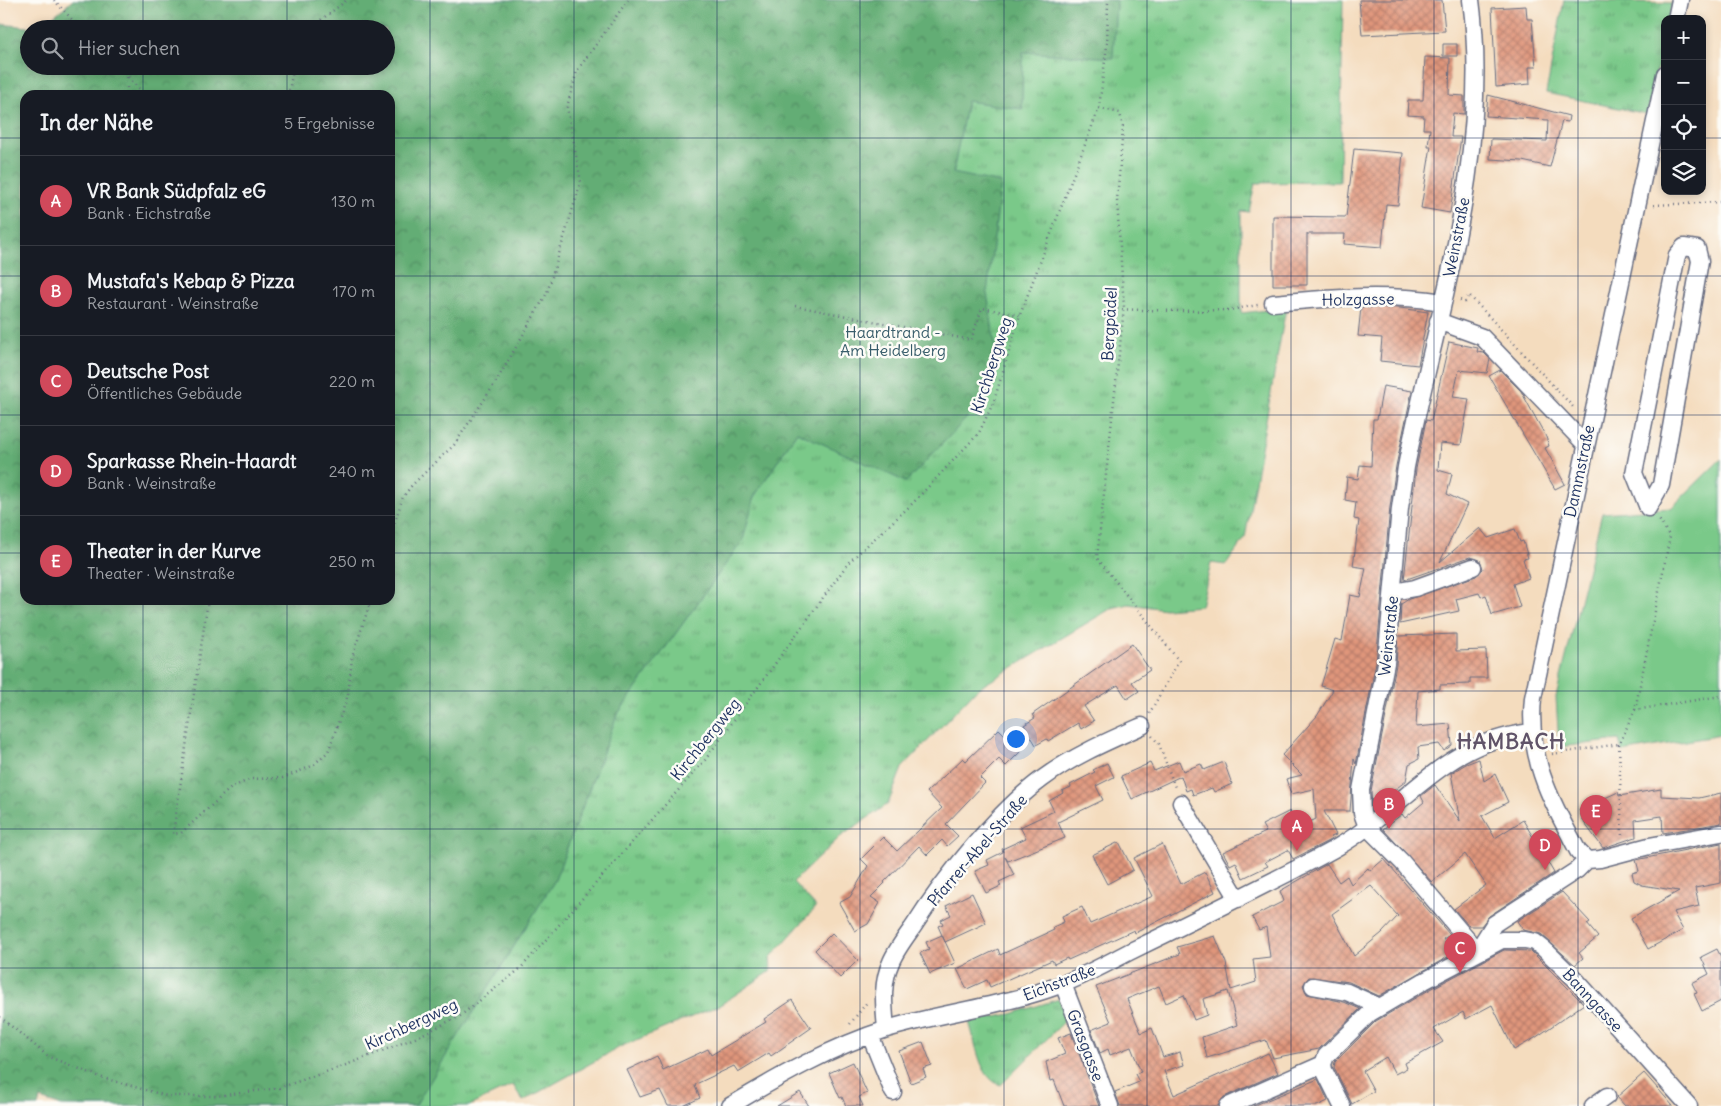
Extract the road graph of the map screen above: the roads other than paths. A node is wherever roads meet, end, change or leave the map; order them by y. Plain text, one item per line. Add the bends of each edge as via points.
1 (1471, 0) edge
2 (1680, 0) edge
3 (1677, 15) edge
4 (1661, 93) edge
5 (1443, 302) junction
6 (1274, 303) road end
7 (1438, 321) junction
8 (1585, 444) junction
9 (1648, 508) joint
10 (1473, 567) dead end
11 (1393, 592) junction
12 (1142, 726) road end
13 (1531, 732) junction
14 (1181, 803) road end
15 (1367, 827) junction
16 (1721, 833) edge
17 (1587, 860) junction
18 (1238, 899) junction
19 (1478, 951) junction
20 (1063, 984) junction
21 (1313, 986) dead end
22 (1380, 1007) junction
23 (886, 1029) junction
24 (870, 1035) junction
25 (1324, 1064) junction
26 (893, 1092) dead end
27 (1607, 1096) dead end
28 (730, 1106) edge
29 (1110, 1106) edge
30 (1228, 1106) edge
31 (1342, 1106) edge
32 (1593, 1106) edge
33 (1689, 1106) edge

1 - 5 street, Weinstraße via 1476,83 1472,137
2 - 3 street
4 - 8 street, Dammstraße
5 - 6 street, Holzgasse via 1360,296
5 - 7 street, Weinstraße
7 - 8 street via 1482,337
7 - 11 street, Weinstraße via 1406,467
8 - 13 street, Dammstraße via 1537,670
9 - 9 street via 1661,485 1700,261 1697,249 1684,247 1677,255 1634,473
10 - 11 street via 1415,588
11 - 15 street, Weinstraße via 1381,696 1360,790
12 - 23 street, Pfarrer-Abel-Straße via 1063,764 1040,780 1018,799 956,869 926,906 891,962 883,1001
13 - 15 street, Eichstraße via 1499,738 1442,765
13 - 17 street, Dammstraße via 1536,759 1551,800 1578,851
14 - 18 street
15 - 18 street, Eichstraße via 1344,844
15 - 19 street via 1402,862
16 - 17 street
17 - 19 street via 1577,870 1494,924
18 - 20 street, Eichstraße
19 - 22 street, Banngasse
19 - 33 street, Banngasse via 1512,939 1535,942 1544,948
20 - 23 street, Eichstraße via 1004,1002
20 - 29 street, Grasgasse
21 - 22 street via 1347,992
22 - 25 street, Banngasse via 1351,1030 1326,1056
23 - 24 street, Eichstraße
24 - 26 street
24 - 28 street, Eichstraße via 800,1065
25 - 30 street
25 - 31 street
27 - 32 street

